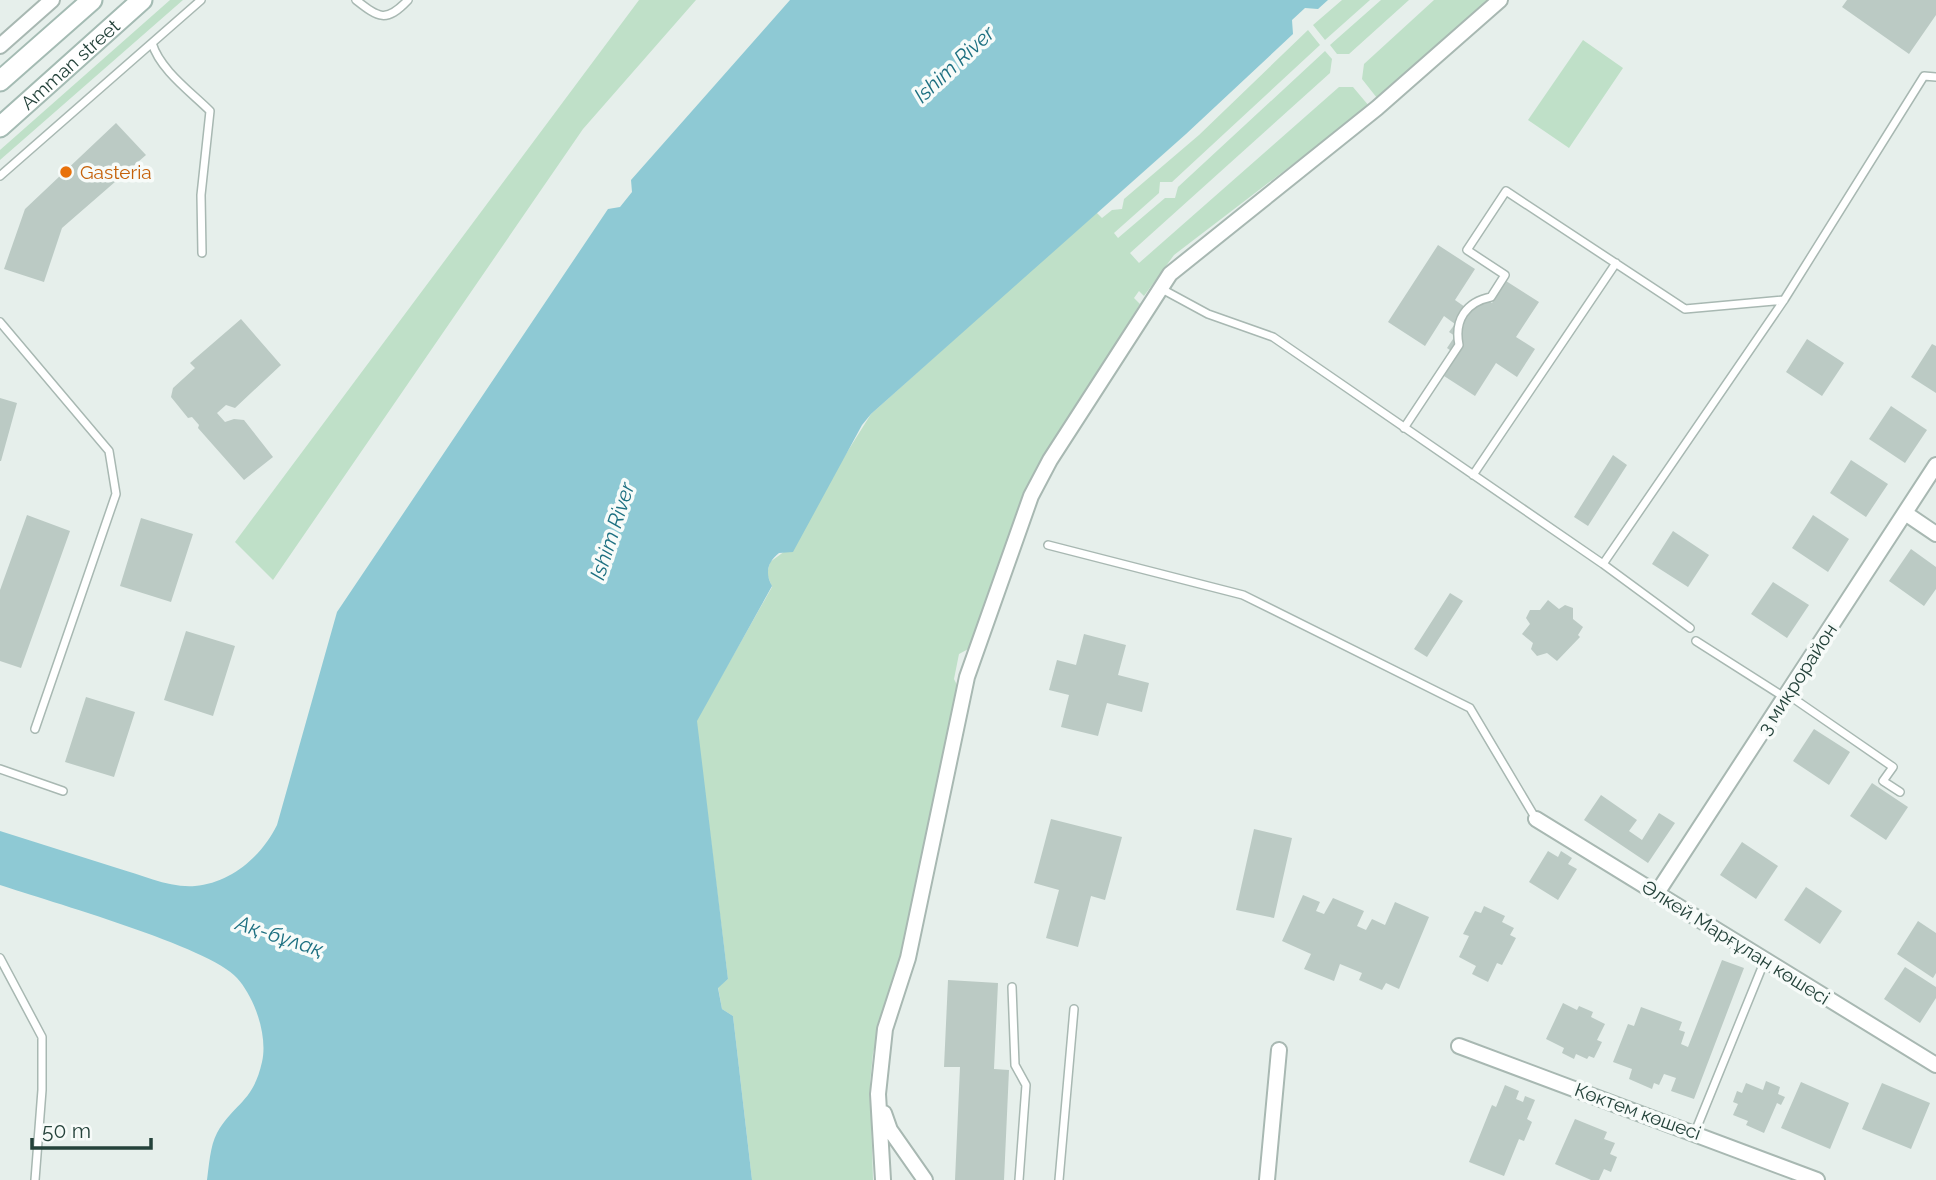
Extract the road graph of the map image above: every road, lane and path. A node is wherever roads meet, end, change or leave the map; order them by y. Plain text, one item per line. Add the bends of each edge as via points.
1 (52, 0) edge
2 (92, 0) edge
3 (142, 0) edge
4 (201, 0) edge
5 (356, 0) edge
6 (408, 0) edge
7 (1500, 0) edge
8 (152, 43) junction
9 (0, 46) edge
10 (1936, 76) edge
11 (0, 81) edge
12 (0, 127) edge
13 (0, 176) edge
14 (202, 253) dead end
15 (1616, 263) junction
16 (1159, 288) junction
17 (1784, 300) junction
18 (0, 322) edge
19 (1404, 428) junction
20 (1936, 465) edge
21 (1473, 475) junction
22 (1905, 513) junction
23 (1936, 534) edge
24 (1048, 545) dead end
25 (1602, 564) junction
26 (1690, 628) dead end
27 (1696, 641) dead end
28 (1786, 696) junction
29 (35, 729) dead end
30 (0, 769) edge
31 (63, 791) dead end
32 (1900, 792) dead end
33 (1536, 819) joint
34 (1657, 893) junction
35 (0, 958) edge
36 (1766, 960) junction
37 (1012, 987) dead end
38 (1074, 1009) dead end
39 (1459, 1046) dead end
40 (1279, 1050) dead end
41 (1936, 1065) edge
42 (878, 1094) junction
43 (1695, 1132) junction
44 (35, 1180) edge
45 (883, 1180) edge
46 (925, 1180) edge
47 (1019, 1180) edge
48 (1059, 1180) edge
49 (1267, 1180) edge
50 (1817, 1180) edge

1 - 9 street
2 - 11 main road, Amman street
3 - 12 main road, Amman street
4 - 8 lane
5 - 6 lane via 386,16
7 - 16 street via 1377,108 1183,262
8 - 13 lane
8 - 14 lane via 170,71 210,111 201,195
10 - 17 lane via 1924,76
15 - 17 lane via 1685,309
15 - 19 lane via 1506,191 1467,250 1505,275 1491,297 1467,307 1459,319 1459,345
15 - 21 lane
16 - 19 lane via 1208,314 1272,337
16 - 42 street via 1049,460 1014,538 967,677 908,958 885,1029
17 - 25 lane
18 - 29 lane via 109,451 116,494
19 - 21 lane
20 - 22 street, 3 микрорайон
21 - 25 lane
22 - 23 street
22 - 28 street, 3 микрорайон
24 - 33 lane via 1243,595 1471,708
25 - 26 lane
27 - 28 lane
28 - 32 lane via 1893,767 1883,781
28 - 34 street, 3 микрорайон
30 - 31 lane
33 - 34 street, Әлкей Марғұлан көшесі
34 - 36 street, Әлкей Марғұлан көшесі
35 - 44 lane via 42,1037
36 - 41 street, Әлкей Марғұлан көшесі
36 - 43 lane
37 - 47 lane via 1015,1065 1026,1085
38 - 48 lane
39 - 43 street, Көктем көшесі
40 - 49 street
42 - 45 street
42 - 46 street via 890,1130
43 - 50 street, Көктем көшесі

